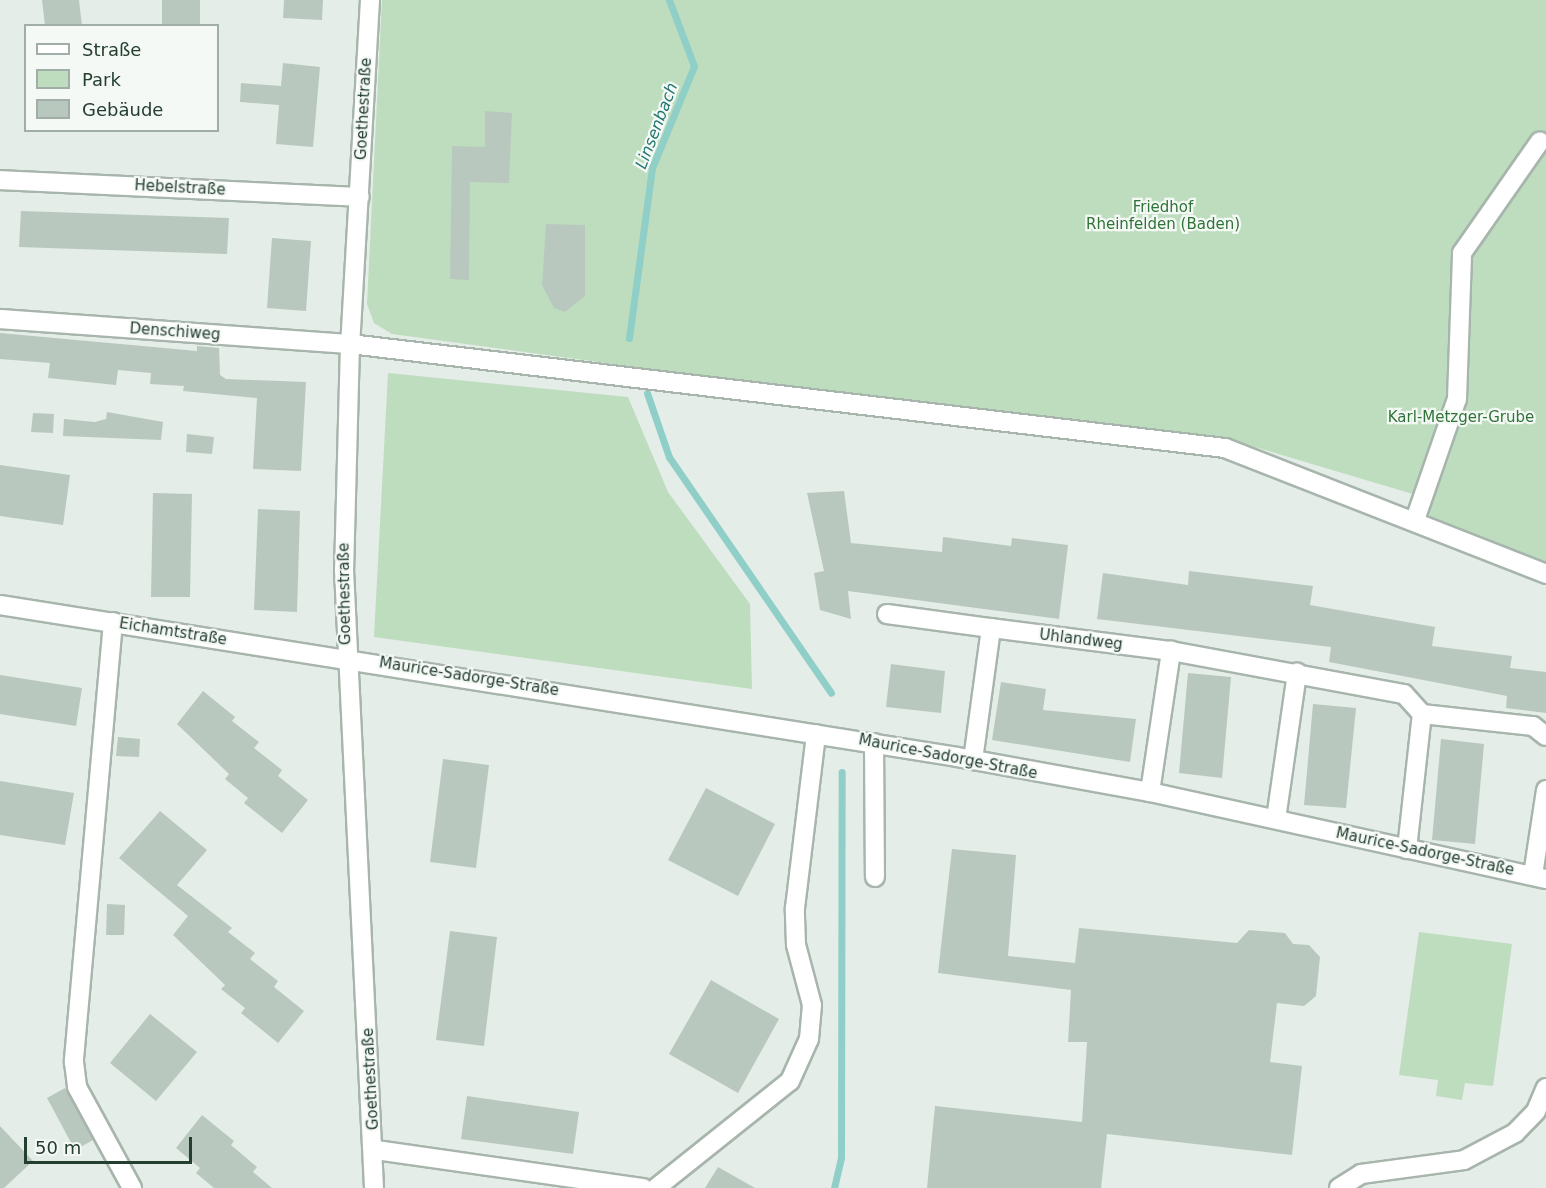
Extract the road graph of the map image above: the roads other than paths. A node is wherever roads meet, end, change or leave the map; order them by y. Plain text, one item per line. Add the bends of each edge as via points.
1 (370, 0) edge
2 (1540, 141) dead end
3 (0, 180) edge
4 (360, 197) junction
5 (0, 319) edge
6 (350, 344) junction
7 (1415, 520) junction
8 (1546, 574) edge
9 (0, 605) edge
10 (887, 614) dead end
11 (113, 622) junction
12 (991, 628) junction
13 (1171, 651) junction
14 (347, 657) junction
15 (1297, 673) junction
16 (1422, 714) junction
17 (816, 734) junction
18 (1546, 736) edge
19 (874, 743) junction
20 (973, 760) junction
21 (1546, 790) edge
22 (1150, 792) junction
23 (1276, 819) junction
24 (1407, 849) junction
25 (875, 877) dead end
26 (1540, 877) edge
27 (1546, 1088) edge
28 (376, 1150) junction
29 (132, 1188) edge
30 (374, 1188) edge
31 (644, 1188) edge
32 (656, 1188) edge
33 (1339, 1188) edge

1 - 4 street, Goethestraße
2 - 7 street via 1462,254 1457,399
3 - 4 street, Hebelstraße
4 - 6 street, Goethestraße
5 - 6 street, Denschiweg
6 - 7 street, Denschiweg via 1225,448
6 - 14 street, Goethestraße
7 - 8 street, Denschiweg
9 - 11 street, Eichamtstraße
10 - 12 street, Uhlandweg
11 - 14 street, Eichamtstraße
11 - 29 street via 74,1062 77,1087
12 - 13 street, Uhlandweg
12 - 20 street
13 - 15 street, Uhlandweg
13 - 22 street
14 - 17 street, Maurice-Sadorge-Straße
14 - 28 street, Goethestraße
15 - 16 street, Uhlandweg via 1404,694
15 - 23 street
16 - 18 street via 1533,726
16 - 24 street
17 - 19 street, Maurice-Sadorge-Straße
17 - 32 street via 795,908 796,945 812,1005 809,1039 790,1081
19 - 20 street, Maurice-Sadorge-Straße
19 - 25 street
20 - 22 street, Maurice-Sadorge-Straße
21 - 26 street
22 - 23 street, Maurice-Sadorge-Straße
23 - 24 street, Maurice-Sadorge-Straße
24 - 26 street, Maurice-Sadorge-Straße
27 - 33 street via 1536,1111 1515,1133 1464,1160 1361,1174
28 - 30 street, Goethestraße
28 - 31 street

